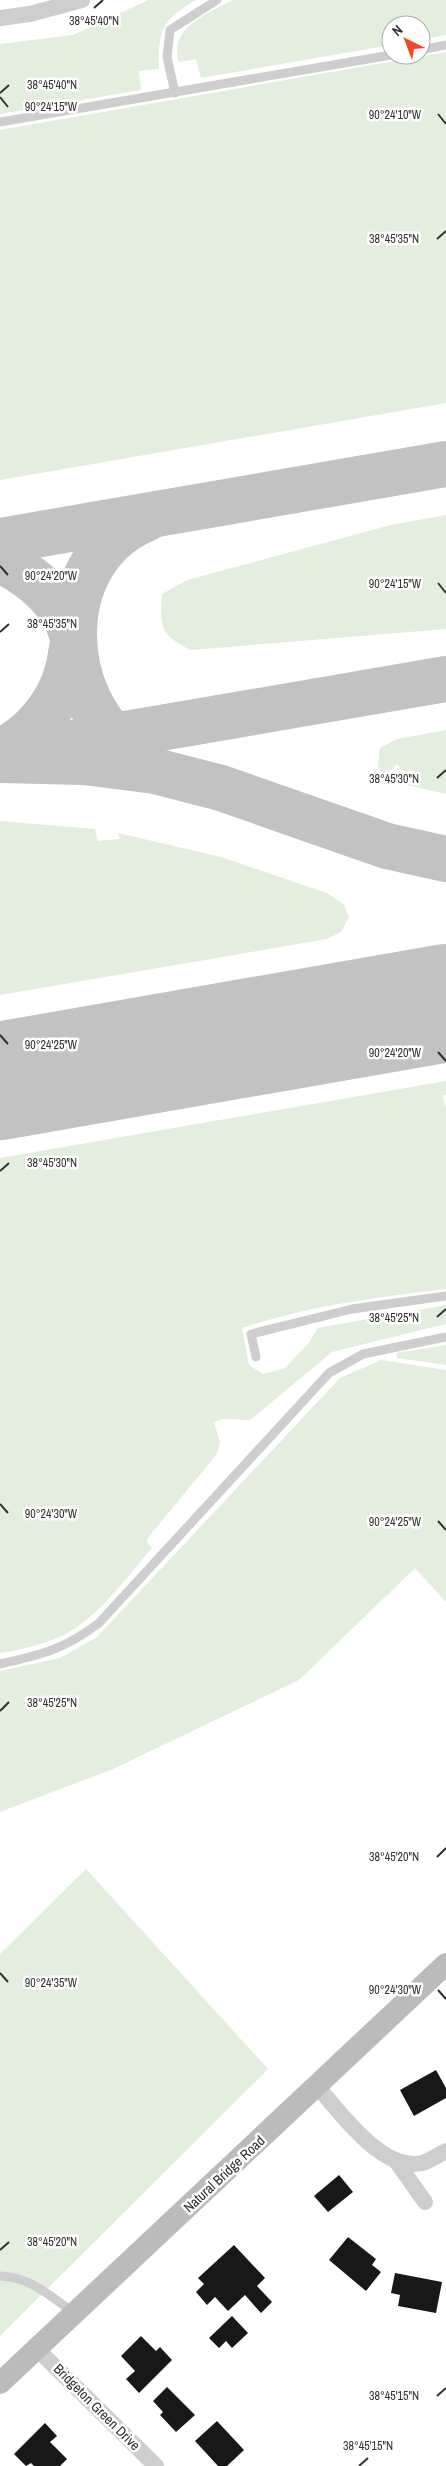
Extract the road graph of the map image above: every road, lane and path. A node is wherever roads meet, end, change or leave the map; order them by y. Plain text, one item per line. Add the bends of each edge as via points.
1 (82, 0) edge
2 (217, 0) edge
3 (0, 18) edge
4 (446, 45) edge
5 (431, 48) edge
6 (381, 57) edge
7 (175, 92) junction
8 (0, 122) edge
9 (446, 1296) edge
10 (446, 1337) edge
11 (256, 1356) dead end
12 (0, 1664) edge
13 (441, 1972) edge
14 (317, 2086) junction
15 (446, 2151) edge
16 (396, 2161) junction
17 (425, 2202) dead end
18 (0, 2276) edge
19 (74, 2314) junction
20 (38, 2349) junction
21 (0, 2383) edge
22 (156, 2466) edge

1 - 3 street via 30,14
2 - 7 lane via 170,30 167,57
4 - 5 lane
6 - 7 lane
7 - 8 lane
9 - 11 lane via 352,1309 251,1334
10 - 12 lane via 363,1354 328,1373 99,1623 76,1640 41,1655
13 - 14 main road, Natural Bridge Road
14 - 16 street via 365,2140
14 - 19 main road, Natural Bridge Road
15 - 16 street via 421,2163
16 - 17 street
18 - 19 lane via 14,2276 35,2284
19 - 20 main road, Natural Bridge Road
20 - 21 main road, Natural Bridge Road
20 - 22 street, Bridgeton Green Drive

